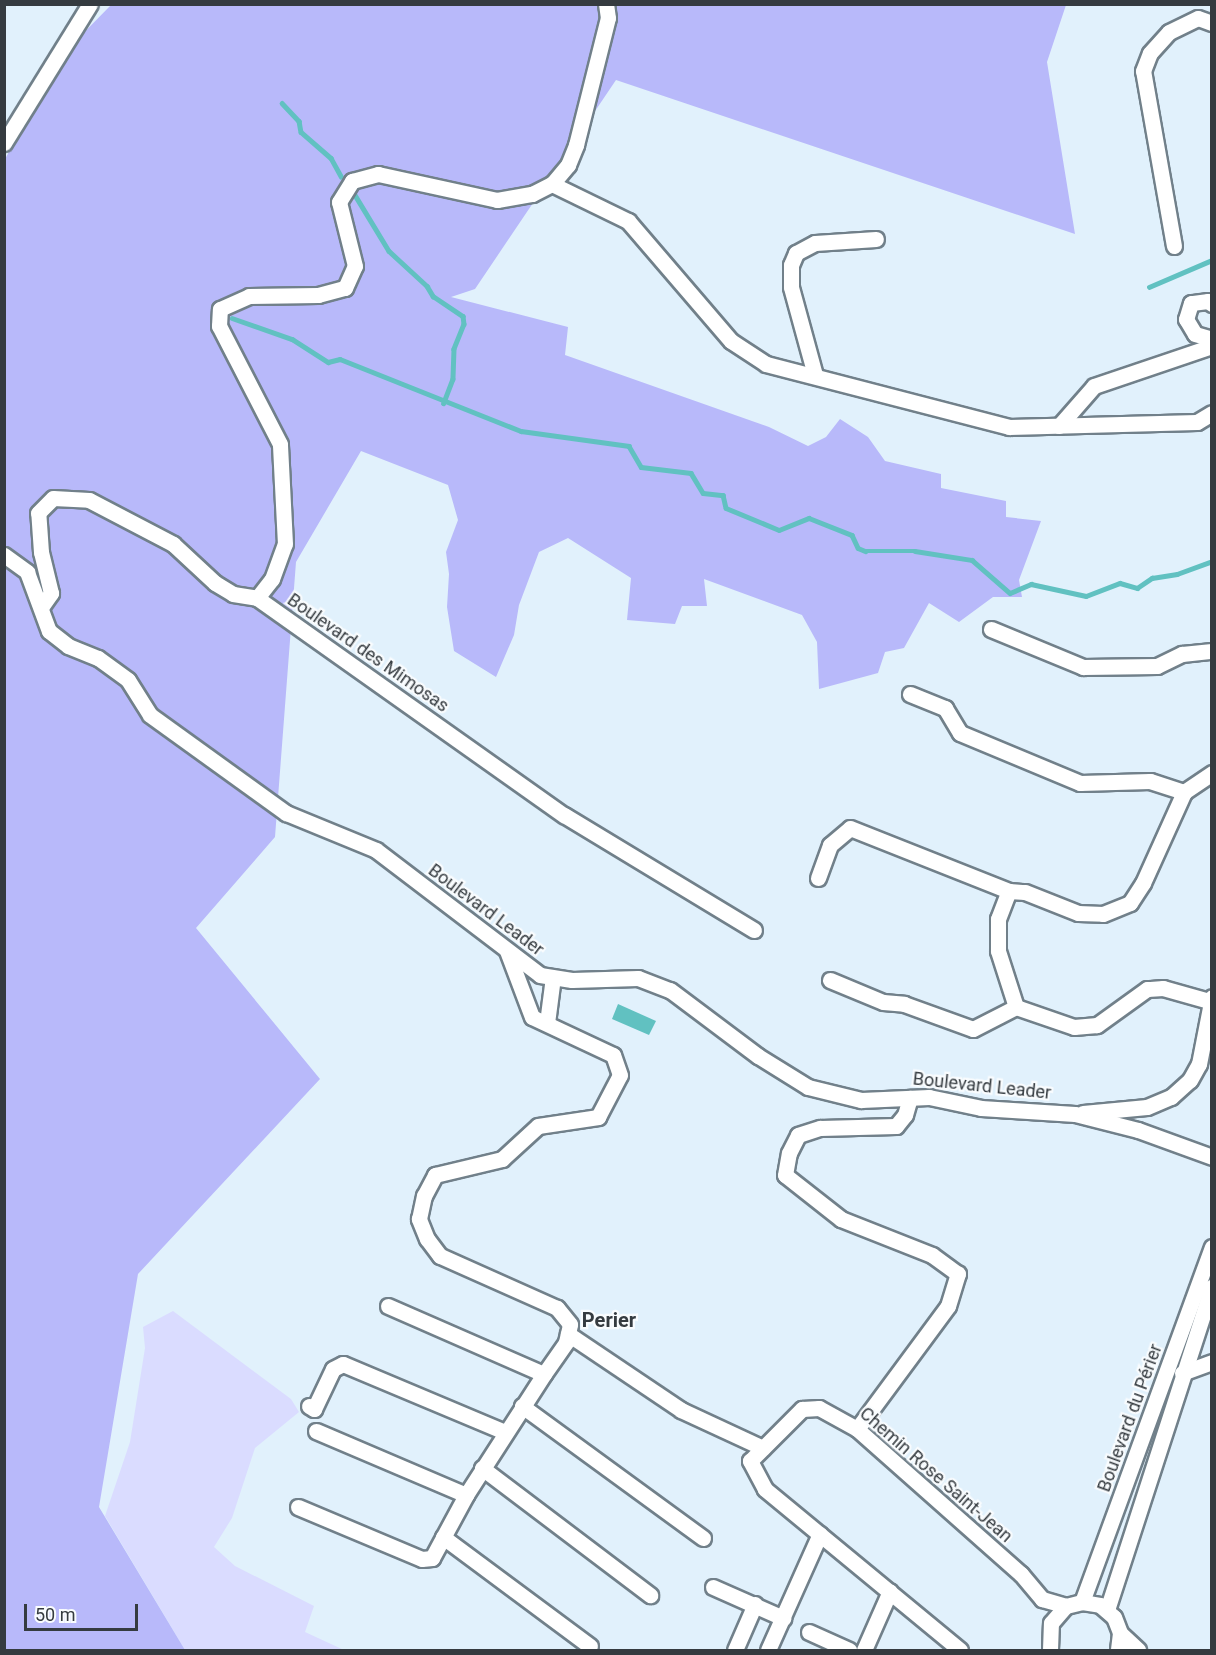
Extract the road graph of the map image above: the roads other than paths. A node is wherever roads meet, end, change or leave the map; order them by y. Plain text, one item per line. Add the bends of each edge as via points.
1 (90, 4) edge
2 (606, 4) edge
3 (1212, 23) edge
4 (4, 143) edge
5 (552, 184) junction
6 (876, 239) dead end
7 (1174, 246) dead end
8 (1212, 304) edge
9 (1212, 339) edge
10 (1212, 346) edge
11 (815, 375) junction
12 (1212, 413) edge
13 (1059, 426) junction
14 (4, 555) edge
15 (256, 597) junction
16 (42, 606) junction
17 (991, 629) dead end
18 (1212, 651) edge
19 (910, 694) dead end
20 (1212, 773) edge
21 (1184, 792) junction
22 (818, 878) dead end
23 (1009, 891) junction
24 (754, 930) dead end
25 (507, 951) junction
26 (553, 977) junction
27 (830, 980) dead end
28 (1210, 999) edge
29 (1016, 1008) junction
30 (547, 1023) junction
31 (910, 1098) junction
32 (1075, 1114) junction
33 (1211, 1158) edge
34 (1212, 1246) edge
35 (1212, 1287) edge
36 (388, 1306) dead end
37 (568, 1334) junction
38 (1212, 1362) edge
39 (1182, 1373) junction
40 (544, 1374) junction
41 (309, 1406) dead end
42 (522, 1406) junction
43 (857, 1429) junction
44 (316, 1431) dead end
45 (505, 1432) junction
46 (763, 1448) junction
47 (482, 1468) junction
48 (466, 1495) junction
49 (298, 1507) dead end
50 (820, 1534) junction
51 (443, 1537) junction
52 (703, 1538) dead end
53 (713, 1587) dead end
54 (890, 1591) junction
55 (650, 1595) dead end
56 (1042, 1599) junction
57 (1082, 1602) junction
58 (755, 1604) junction
59 (1066, 1606) junction
60 (1107, 1610) junction
61 (783, 1618) junction
62 (1051, 1623) junction
63 (809, 1632) dead end
64 (1120, 1633) junction
65 (590, 1646) dead end
66 (1047, 1649) edge
67 (735, 1650) edge
68 (768, 1650) edge
69 (849, 1650) edge
70 (864, 1650) edge
71 (960, 1650) edge
72 (1118, 1650) edge
73 (1138, 1650) edge

1 - 4 street
2 - 5 street via 608,18 576,145 568,165
3 - 7 street via 1198,18 1169,32 1150,53 1143,71
5 - 11 street via 628,221 731,341 766,364
5 - 15 street via 532,194 497,200 378,174 352,181 339,202 354,266 345,288 318,295 249,296 220,309 219,326 280,444 285,544 272,579
6 - 11 street via 815,243 796,253 791,287
8 - 9 street via 1191,303 1186,319 1196,334
10 - 13 street via 1094,386
11 - 13 street via 1009,427
12 - 13 street via 1197,422
14 - 16 street, Boulevard Leader via 27,572
15 - 16 street, Boulevard des Mimosas via 234,594 215,583 173,544 89,500 53,498 38,513 41,552 51,593
15 - 24 street, Boulevard des Mimosas via 564,815
16 - 25 street, Boulevard Leader via 49,631 128,680 150,716 286,813 376,850
17 - 18 street via 1083,666 1157,666 1182,654
19 - 21 street via 945,708 960,733 1080,783 1150,781
20 - 21 street
21 - 23 street via 1130,903 1103,914 1078,913 1025,892
22 - 23 street via 830,845 850,828
23 - 29 street via 998,919 998,951
25 - 26 street, Boulevard Leader via 540,975
25 - 30 street via 532,1017
26 - 30 street
26 - 31 street, Boulevard Leader via 638,978 670,990 758,1056 808,1087 861,1100
27 - 29 street via 883,1002 904,1004 973,1029
28 - 29 street via 1163,988 1147,989 1097,1025 1074,1027
28 - 32 street via 1199,1064 1190,1080 1171,1097 1147,1107
30 - 37 street via 613,1055 620,1075 609,1102 598,1117 538,1126 502,1159 435,1175 424,1196 419,1219 440,1256 557,1308 570,1324
31 - 32 street, Boulevard Leader via 929,1097 981,1108
31 - 43 street via 905,1115 896,1126 820,1128 798,1135 785,1175 841,1219 932,1256 958,1274 948,1306
32 - 33 street, Boulevard Leader via 1138,1130
34 - 57 street, Boulevard du Périer
35 - 39 street, Boulevard du Périer
36 - 40 street
37 - 40 street
37 - 46 street via 681,1410
38 - 39 street
39 - 60 street, Boulevard du Périer
40 - 42 street
41 - 45 street via 314,1409 333,1369 343,1364
42 - 45 street
42 - 52 street
43 - 46 street, Chemin Rose Saint-Jean via 810,1406 793,1415
43 - 56 street, Chemin Rose Saint-Jean via 1021,1574
44 - 48 street
45 - 47 street
46 - 50 street via 750,1461 765,1489
47 - 48 street
47 - 55 street
48 - 51 street
49 - 51 street via 422,1559 432,1558
50 - 54 street
50 - 61 street
51 - 65 street
53 - 58 street
54 - 70 street
54 - 71 street
56 - 59 street
56 - 62 street, Chemin Rose Saint-Jean via 1043,1614
57 - 59 street
57 - 60 street
58 - 61 street
58 - 67 street
59 - 62 street
60 - 64 street
61 - 68 street
62 - 66 street
63 - 69 street
64 - 72 street
64 - 73 street

